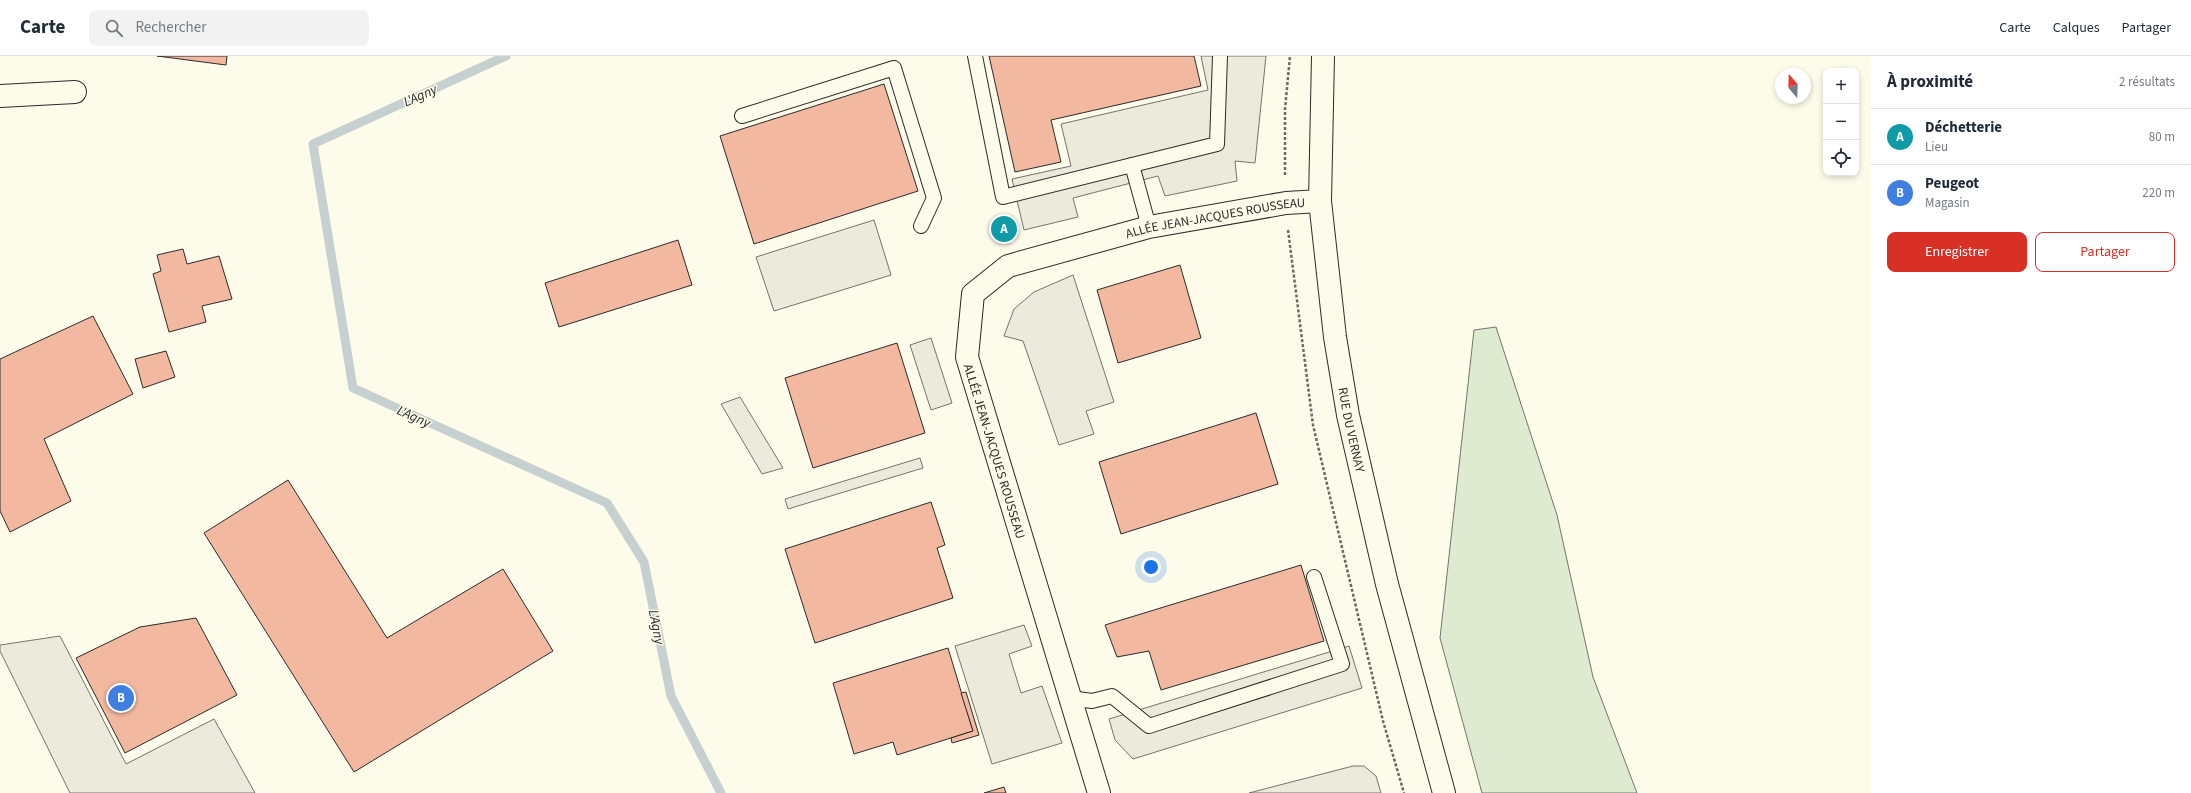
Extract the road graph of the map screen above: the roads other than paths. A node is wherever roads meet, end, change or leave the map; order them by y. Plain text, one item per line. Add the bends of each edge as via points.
1 (975, 56) edge
2 (1220, 56) edge
3 (1323, 56) edge
4 (75, 92) dead end
5 (0, 96) edge
6 (742, 116) dead end
7 (1132, 165) junction
8 (1320, 201) junction
9 (921, 226) dead end
10 (1149, 227) junction
11 (1314, 577) dead end
12 (1070, 698) junction
13 (1099, 793) edge
14 (1444, 793) edge

1 - 7 lane via 1003,197
2 - 7 lane via 1217,144
3 - 8 street, RUE DU VERNAY
4 - 5 street
6 - 9 lane via 894,68 934,198
7 - 10 lane
8 - 10 street, ALLÉE JEAN-JACQUES ROUSSEAU via 1286,203
8 - 14 street, RUE DU VERNAY via 1335,337 1348,415 1387,584
10 - 12 street, ALLÉE JEAN-JACQUES ROUSSEAU via 1008,266 973,294 967,357
11 - 12 lane via 1342,664 1149,726 1112,696 1092,701
12 - 13 street, ALLÉE JEAN-JACQUES ROUSSEAU

